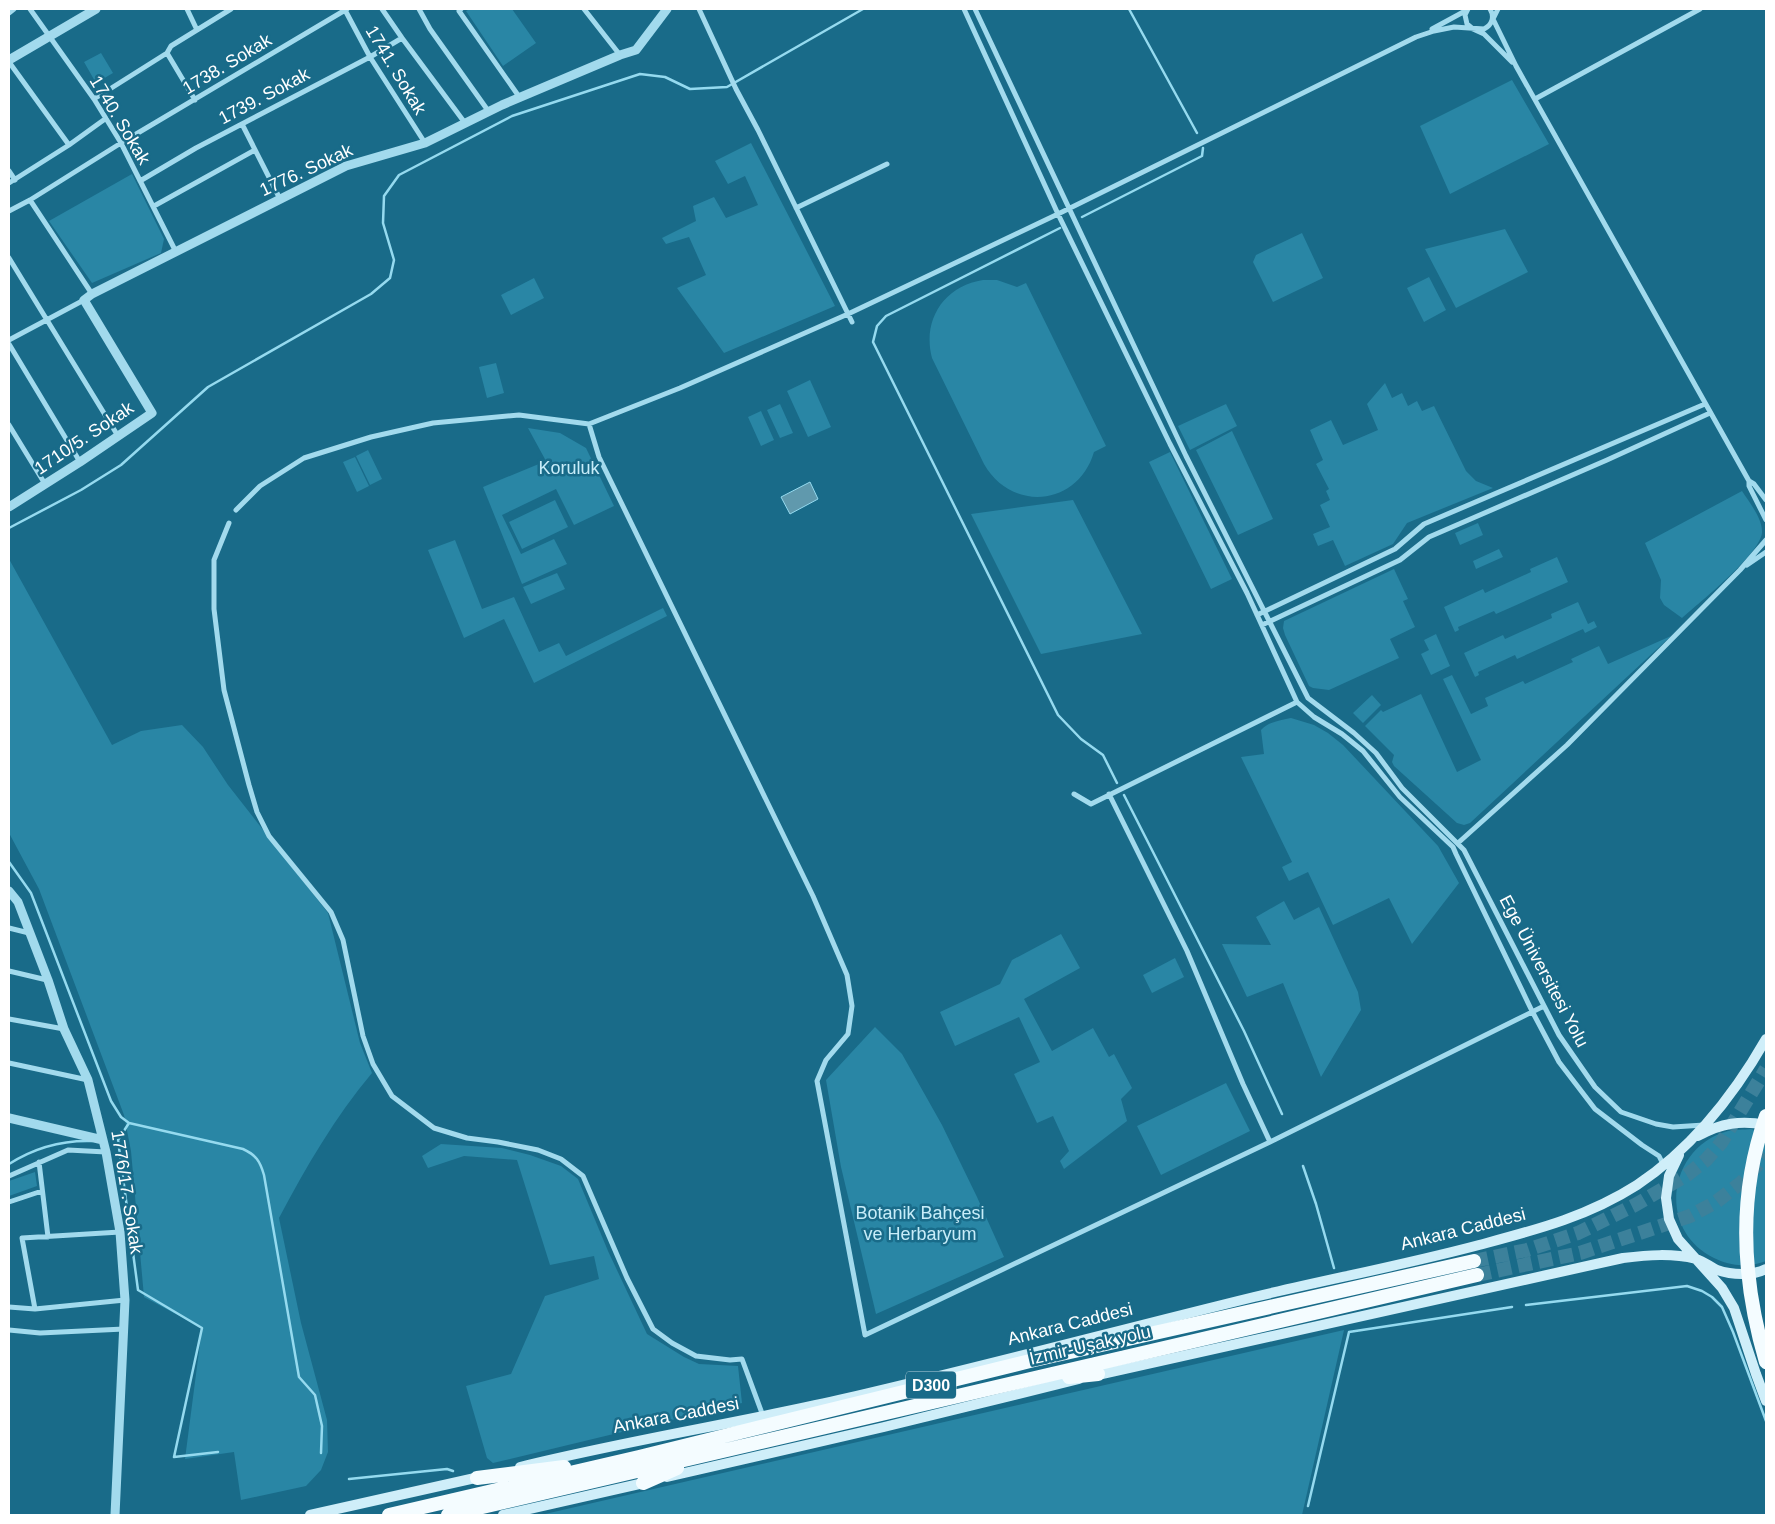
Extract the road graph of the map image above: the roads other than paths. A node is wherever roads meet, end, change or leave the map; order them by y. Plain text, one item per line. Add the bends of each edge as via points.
1 (14, 9) edge
2 (30, 9) edge
3 (96, 9) edge
4 (187, 9) edge
5 (230, 9) edge
6 (382, 9) edge
7 (419, 9) edge
8 (461, 9) edge
9 (584, 9) edge
10 (667, 9) edge
11 (699, 9) edge
12 (964, 9) edge
13 (974, 9) edge
14 (1490, 9) edge
15 (1498, 9) edge
16 (1700, 9) edge
17 (346, 10) edge
18 (1467, 10) edge
19 (9, 13) edge
20 (1492, 19) junction
21 (1473, 29) junction
22 (197, 30) junction
23 (1422, 35) junction
24 (49, 36) junction
25 (402, 38) junction
26 (994, 52) junction
27 (167, 53) junction
28 (985, 55) junction
29 (620, 56) junction
30 (370, 57) junction
31 (9, 61) edge
32 (1516, 66) junction
33 (1014, 94) junction
34 (520, 98) junction
35 (1005, 98) junction
36 (94, 99) junction
37 (1534, 99) junction
38 (195, 100) junction
39 (489, 112) junction
40 (105, 119) junction
41 (242, 124) junction
42 (466, 124) junction
43 (121, 143) junction
44 (425, 143) junction
45 (69, 145) junction
46 (255, 150) junction
47 (887, 164) dead end
48 (9, 171) edge
49 (15, 180) junction
50 (140, 181) junction
51 (9, 183) edge
52 (280, 198) junction
53 (30, 200) junction
54 (154, 206) junction
55 (796, 208) junction
56 (1070, 208) junction
57 (9, 211) edge
58 (1058, 214) junction
59 (176, 252) junction
60 (9, 258) edge
61 (88, 297) junction
62 (848, 314) junction
63 (48, 320) junction
64 (852, 322) dead end
65 (9, 342) edge
66 (1705, 404) junction
67 (1710, 413) junction
68 (589, 424) junction
69 (9, 425) edge
70 (118, 436) junction
71 (1178, 440) junction
72 (1170, 444) junction
73 (1602, 449) junction
74 (1607, 460) junction
75 (80, 462) junction
76 (1568, 463) junction
77 (1573, 475) junction
78 (1749, 481) junction
79 (45, 484) junction
80 (1766, 500) edge
81 (9, 507) edge
82 (236, 510) dead end
83 (1766, 520) edge
84 (229, 523) dead end
85 (1766, 540) edge
86 (1766, 552) edge
87 (1740, 570) junction
88 (1265, 611) junction
89 (1257, 615) junction
90 (1270, 622) junction
91 (1262, 625) junction
92 (1307, 697) junction
93 (1297, 702) junction
94 (1074, 794) dead end
95 (1109, 794) junction
96 (1456, 845) junction
97 (9, 891) edge
98 (9, 928) edge
99 (30, 934) junction
100 (9, 971) edge
101 (48, 980) junction
102 (1544, 1006) junction
103 (1532, 1011) junction
104 (9, 1019) edge
105 (64, 1029) junction
106 (1766, 1039) edge
107 (9, 1063) edge
108 (88, 1080) junction
109 (1766, 1116) edge
110 (9, 1118) edge
111 (1730, 1123) junction
112 (1704, 1125) junction
113 (1766, 1125) edge
114 (103, 1140) junction
115 (1270, 1142) junction
116 (1682, 1150) junction
117 (106, 1152) junction
118 (39, 1162) junction
119 (1663, 1165) junction
120 (9, 1176) edge
121 (1669, 1176) junction
122 (42, 1191) junction
123 (9, 1202) edge
124 (120, 1232) junction
125 (48, 1237) junction
126 (1698, 1260) junction
127 (1474, 1261) tunnel mouth
128 (1766, 1270) edge
129 (1477, 1275) tunnel mouth
130 (125, 1300) junction
131 (9, 1307) edge
132 (35, 1308) junction
133 (124, 1329) junction
134 (9, 1330) edge
135 (1073, 1342) junction
136 (1030, 1361) junction
137 (1766, 1362) edge
138 (1098, 1374) junction
139 (1020, 1381) junction
140 (1766, 1401) edge
141 (763, 1417) junction
142 (712, 1453) junction
143 (639, 1457) junction
144 (477, 1478) junction
145 (643, 1483) junction
146 (115, 1515) edge
147 (310, 1515) edge
148 (389, 1515) edge
149 (448, 1515) edge
150 (503, 1515) edge

1 - 19 street
2 - 24 street, 1740. Sokak
3 - 24 street
4 - 22 street
5 - 22 street
6 - 25 street
7 - 39 street
8 - 34 street via 459,11
9 - 29 street
10 - 29 street, 1776. Sokak via 636,50
11 - 55 street
12 - 28 street
13 - 26 street
14 - 20 street
15 - 20 street
16 - 37 street
17 - 30 street, 1741. Sokak
17 - 38 street, 1738. Sokak
18 - 21 street via 1467,24
18 - 23 street
20 - 21 street via 1484,29
20 - 32 street
21 - 23 street via 1454,27
21 - 32 street via 1484,34
22 - 27 street via 171,46
23 - 56 street
24 - 31 street
24 - 36 street, 1740. Sokak
25 - 30 street, 1739. Sokak
25 - 42 street
26 - 28 street
26 - 33 street
27 - 36 street
27 - 38 street
28 - 35 street
29 - 34 street, 1776. Sokak
30 - 41 street, 1739. Sokak
30 - 44 street, 1741. Sokak
31 - 45 street
32 - 37 street
33 - 35 street
33 - 56 street
34 - 39 street, 1776. Sokak
35 - 58 street
36 - 40 street, 1740. Sokak
37 - 66 street
38 - 43 street, 1738. Sokak
39 - 42 street, 1776. Sokak
40 - 43 street, 1740. Sokak
40 - 45 street
41 - 46 street
41 - 50 street, 1739. Sokak
42 - 44 street, 1776. Sokak
43 - 50 street, 1740. Sokak
43 - 53 street, 1738. Sokak
44 - 52 street, 1776. Sokak via 346,166
45 - 49 street
46 - 52 street
46 - 54 street
47 - 55 street
48 - 49 street
49 - 51 street
50 - 54 street, 1740. Sokak
52 - 59 street, 1776. Sokak
53 - 57 street, 1738. Sokak
53 - 61 street
54 - 59 street, 1740. Sokak
55 - 62 street
56 - 58 street
56 - 71 street
58 - 62 street
58 - 72 street
59 - 61 street, 1776. Sokak
60 - 63 street
61 - 63 street, 1776. Sokak
61 - 70 street, 1710/5. Sokak via 152,412
62 - 64 street
62 - 68 street
63 - 65 street, 1776. Sokak
63 - 70 street
65 - 75 street
66 - 67 street
66 - 73 street
67 - 74 street
67 - 78 street
68 - 82 street via 519,415 433,423 370,437 304,458 260,486
68 - 115 street via 598,457 811,891 846,975 852,1006 848,1034 826,1060 817,1081 865,1335
69 - 79 street
70 - 75 street, 1710/5. Sokak
71 - 72 street
71 - 88 street
72 - 89 street
73 - 74 street
73 - 76 street
74 - 77 street
75 - 79 street, 1710/5. Sokak
76 - 77 street
76 - 88 street via 1424,524 1395,549
77 - 90 street via 1429,537 1400,560
78 - 80 street
78 - 83 street
79 - 81 street, 1710/5. Sokak
84 - 141 street via 214,560 214,609 224,690 246,775 257,812 269,836 330,912 343,940 362,1036 373,1064 392,1096 434,1128 467,1138 538,1150 561,1159 583,1176 622,1269 653,1329 696,1356 742,1359
85 - 87 street
86 - 87 street
87 - 96 street via 1567,745
88 - 89 street
88 - 90 street
89 - 91 street
90 - 91 street
90 - 92 street
91 - 93 street
92 - 93 street via 1304,704
92 - 93 street via 1299,695
92 - 96 street via 1376,753 1402,788
93 - 95 street
93 - 96 street via 1363,751 1400,797
94 - 95 street via 1091,804
95 - 115 street via 1187,951
96 - 102 street, Ege Üniversitesi Yolu via 1464,850
96 - 103 street, Ege Üniversitesi Yolu via 1456,854
97 - 99 street, 1776/17. Sokak via 18,902
98 - 99 street
99 - 101 street, 1776/17. Sokak
100 - 101 street
101 - 105 street, 1776/17. Sokak
102 - 103 street
102 - 112 street, Ege Üniversitesi Yolu via 1559,1035 1595,1087 1621,1112 1673,1128
103 - 115 street
103 - 119 street, Ege Üniversitesi Yolu via 1559,1062 1595,1109 1658,1156
104 - 105 street
105 - 108 street, 1776/17. Sokak
106 - 112 main road, Ankara Caddesi via 1752,1065
107 - 108 street
108 - 114 street, 1776/17. Sokak
109 - 137 highway, bridge via 1750,1172 1746,1204 1752,1300
110 - 114 street
111 - 112 street, Ege Üniversitesi Yolu
111 - 113 main road
111 - 116 main road via 1712,1128
112 - 116 main road, Ankara Caddesi
114 - 117 street, 1776/17. Sokak
116 - 119 main road, Ankara Caddesi
116 - 121 main road
117 - 118 street via 68,1150
117 - 124 street, 1776/17. Sokak
118 - 120 street
118 - 122 street
119 - 121 street, Ege Üniversitesi Yolu
119 - 135 main road, Ankara Caddesi via 1636,1185 1556,1224 1430,1258
121 - 126 main road via 1666,1198 1669,1219 1678,1239
122 - 123 street
122 - 125 street
124 - 125 street
124 - 130 street, 1776/17. Sokak
125 - 132 street via 22,1238
126 - 128 main road via 1717,1270 1739,1274
126 - 138 main road via 1656,1254 1623,1258
126 - 140 main road via 1734,1308
127 - 136 highway, Ankara Caddesi / D300
129 - 139 highway, İzmir-Uşak yolu / D300
130 - 132 street
130 - 133 street, 1776/17. Sokak
131 - 132 street
133 - 134 street via 40,1333
133 - 146 street, 1776/17. Sokak
135 - 136 highway
135 - 141 main road, Ankara Caddesi
136 - 143 highway, Ankara Caddesi / D300
138 - 139 highway
138 - 145 main road
139 - 142 highway, İzmir-Uşak yolu / D300
141 - 144 main road, Ankara Caddesi via 570,1455
142 - 145 highway
142 - 149 highway, D300
143 - 144 highway
143 - 148 highway, Ankara Caddesi / D300
144 - 147 main road, Ankara Caddesi
145 - 150 main road

